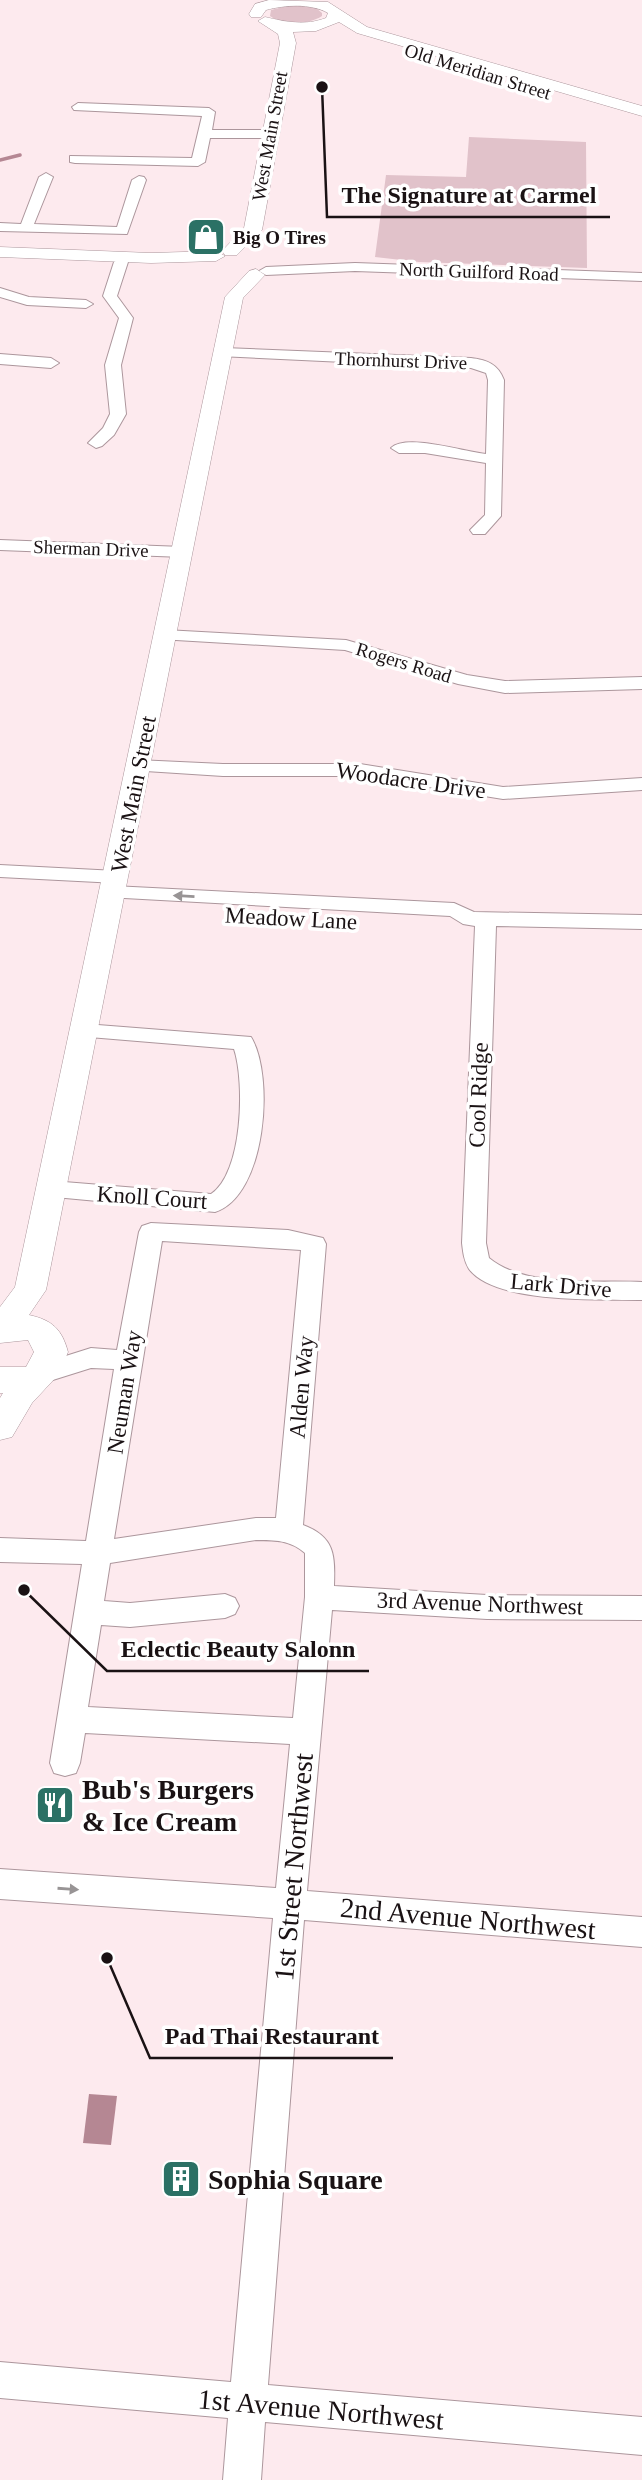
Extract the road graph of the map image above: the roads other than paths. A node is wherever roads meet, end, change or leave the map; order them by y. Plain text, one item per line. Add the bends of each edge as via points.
1 (287, 0) edge
2 (244, 2) dead end
3 (331, 12) edge
4 (256, 14) junction
5 (273, 24) junction
6 (301, 33) junction
7 (78, 107) dead end
8 (642, 111) edge
9 (642, 120) edge
10 (205, 134) junction
11 (271, 134) junction
12 (75, 159) dead end
13 (46, 177) dead end
14 (139, 180) dead end
15 (0, 227) edge
16 (26, 228) junction
17 (80, 230) junction
18 (253, 230) junction
19 (0, 252) edge
20 (71, 254) junction
21 (0, 257) edge
22 (121, 262) junction
23 (262, 262) junction
24 (225, 271) junction
25 (642, 277) edge
26 (6, 295) edge
27 (86, 304) dead end
28 (0, 313) edge
29 (224, 353) junction
30 (0, 359) edge
31 (51, 363) dead end
32 (96, 443) dead end
33 (399, 448) dead end
34 (494, 459) junction
35 (479, 530) dead end
36 (0, 545) edge
37 (183, 552) junction
38 (165, 635) junction
39 (642, 683) edge
40 (138, 766) junction
41 (642, 784) edge
42 (0, 871) edge
43 (113, 893) junction
44 (478, 919) junction
45 (642, 922) edge
46 (85, 1031) junction
47 (52, 1191) junction
48 (314, 1244) joint
49 (484, 1268) joint
50 (30, 1290) junction
51 (642, 1291) edge
52 (1, 1331) edge
53 (48, 1339) junction
54 (92, 1359) junction
55 (128, 1360) junction
56 (36, 1376) junction
57 (0, 1380) edge
58 (0, 1425) edge
59 (289, 1530) junction
60 (0, 1550) edge
61 (99, 1553) junction
62 (319, 1597) junction
63 (225, 1606) dead end
64 (642, 1608) edge
65 (90, 1612) junction
66 (72, 1719) junction
67 (305, 1732) junction
68 (65, 1763) dead end
69 (0, 1884) edge
70 (290, 1903) junction
71 (642, 1932) edge
72 (0, 2380) edge
73 (248, 2402) junction
74 (642, 2436) edge
75 (242, 2480) edge

1 - 3 main road
1 - 4 main road via 260,7
2 - 4 main road
3 - 6 main road
3 - 8 main road, Old Meridian Street via 362,30
3 - 9 main road, Old Meridian Street
4 - 5 main road
5 - 6 main road
5 - 6 main road, West Main Street via 285,32
6 - 11 main road, West Main Street
7 - 10 street via 209,112
10 - 11 street
10 - 12 street via 198,162
11 - 18 main road, West Main Street
13 - 16 street
14 - 17 street via 122,231
15 - 16 street
16 - 17 street
17 - 20 street
18 - 23 main road, West Main Street
18 - 24 main road, West Main Street
19 - 20 main road
20 - 24 main road via 160,258
21 - 22 main road
22 - 24 main road
22 - 32 street via 110,293 126,318 113,366 119,413 113,430
23 - 24 main road
23 - 24 main road
23 - 25 street, North Guilford Road
24 - 29 main road, West Main Street
26 - 27 street via 27,301
26 - 28 street
29 - 34 street, Thornhurst Drive via 480,364 494,371 496,380
29 - 37 main road, West Main Street
30 - 31 street
33 - 34 street via 430,447 474,459
34 - 35 street, Thornhurst Drive via 493,516
36 - 37 street, Sherman Drive
37 - 38 main road, West Main Street
38 - 39 street, Rogers Road via 346,645 505,687
38 - 40 main road, West Main Street
40 - 41 street, Woodacre Drive via 360,770 503,793
40 - 43 main road, West Main Street
42 - 43 street, Meadow Lane
43 - 44 street, Meadow Lane via 454,925
43 - 46 main road, West Main Street
44 - 45 street, Meadow Lane
44 - 49 street, Cool Ridge via 474,1243 476,1258
46 - 47 main road, West Main Street
46 - 47 street, Knoll Court via 243,1042 253,1084 245,1158 228,1196 215,1203
47 - 50 main road, West Main Street
48 - 55 street, Neuman Way via 288,1238 151,1232
48 - 59 street, Alden Way
49 - 51 street, Lark Drive via 513,1284
50 - 52 main road, West Main Street
50 - 53 main road
52 - 53 main road via 30,1328
53 - 54 street
53 - 56 main road via 50,1362
54 - 55 street
54 - 56 street
55 - 61 street, Neuman Way
56 - 57 main road via 15,1382
56 - 58 main road
59 - 61 street via 256,1529
59 - 62 street, 1st Street Northwest via 318,1548
60 - 61 street
61 - 65 street, Neuman Way
62 - 64 street, 3rd Avenue Northwest
62 - 67 street, 1st Street Northwest
63 - 65 street via 131,1615
65 - 66 street, Neuman Way
66 - 67 street
66 - 68 street, Neuman Way
67 - 70 street, 1st Street Northwest
69 -> 70 street, 2nd Avenue Northwest
70 - 71 street, 2nd Avenue Northwest
70 - 73 street, 1st Street Northwest
72 - 73 street, 1st Avenue Northwest
73 - 74 street, 1st Avenue Northwest
73 - 75 street, 1st Street Northwest

